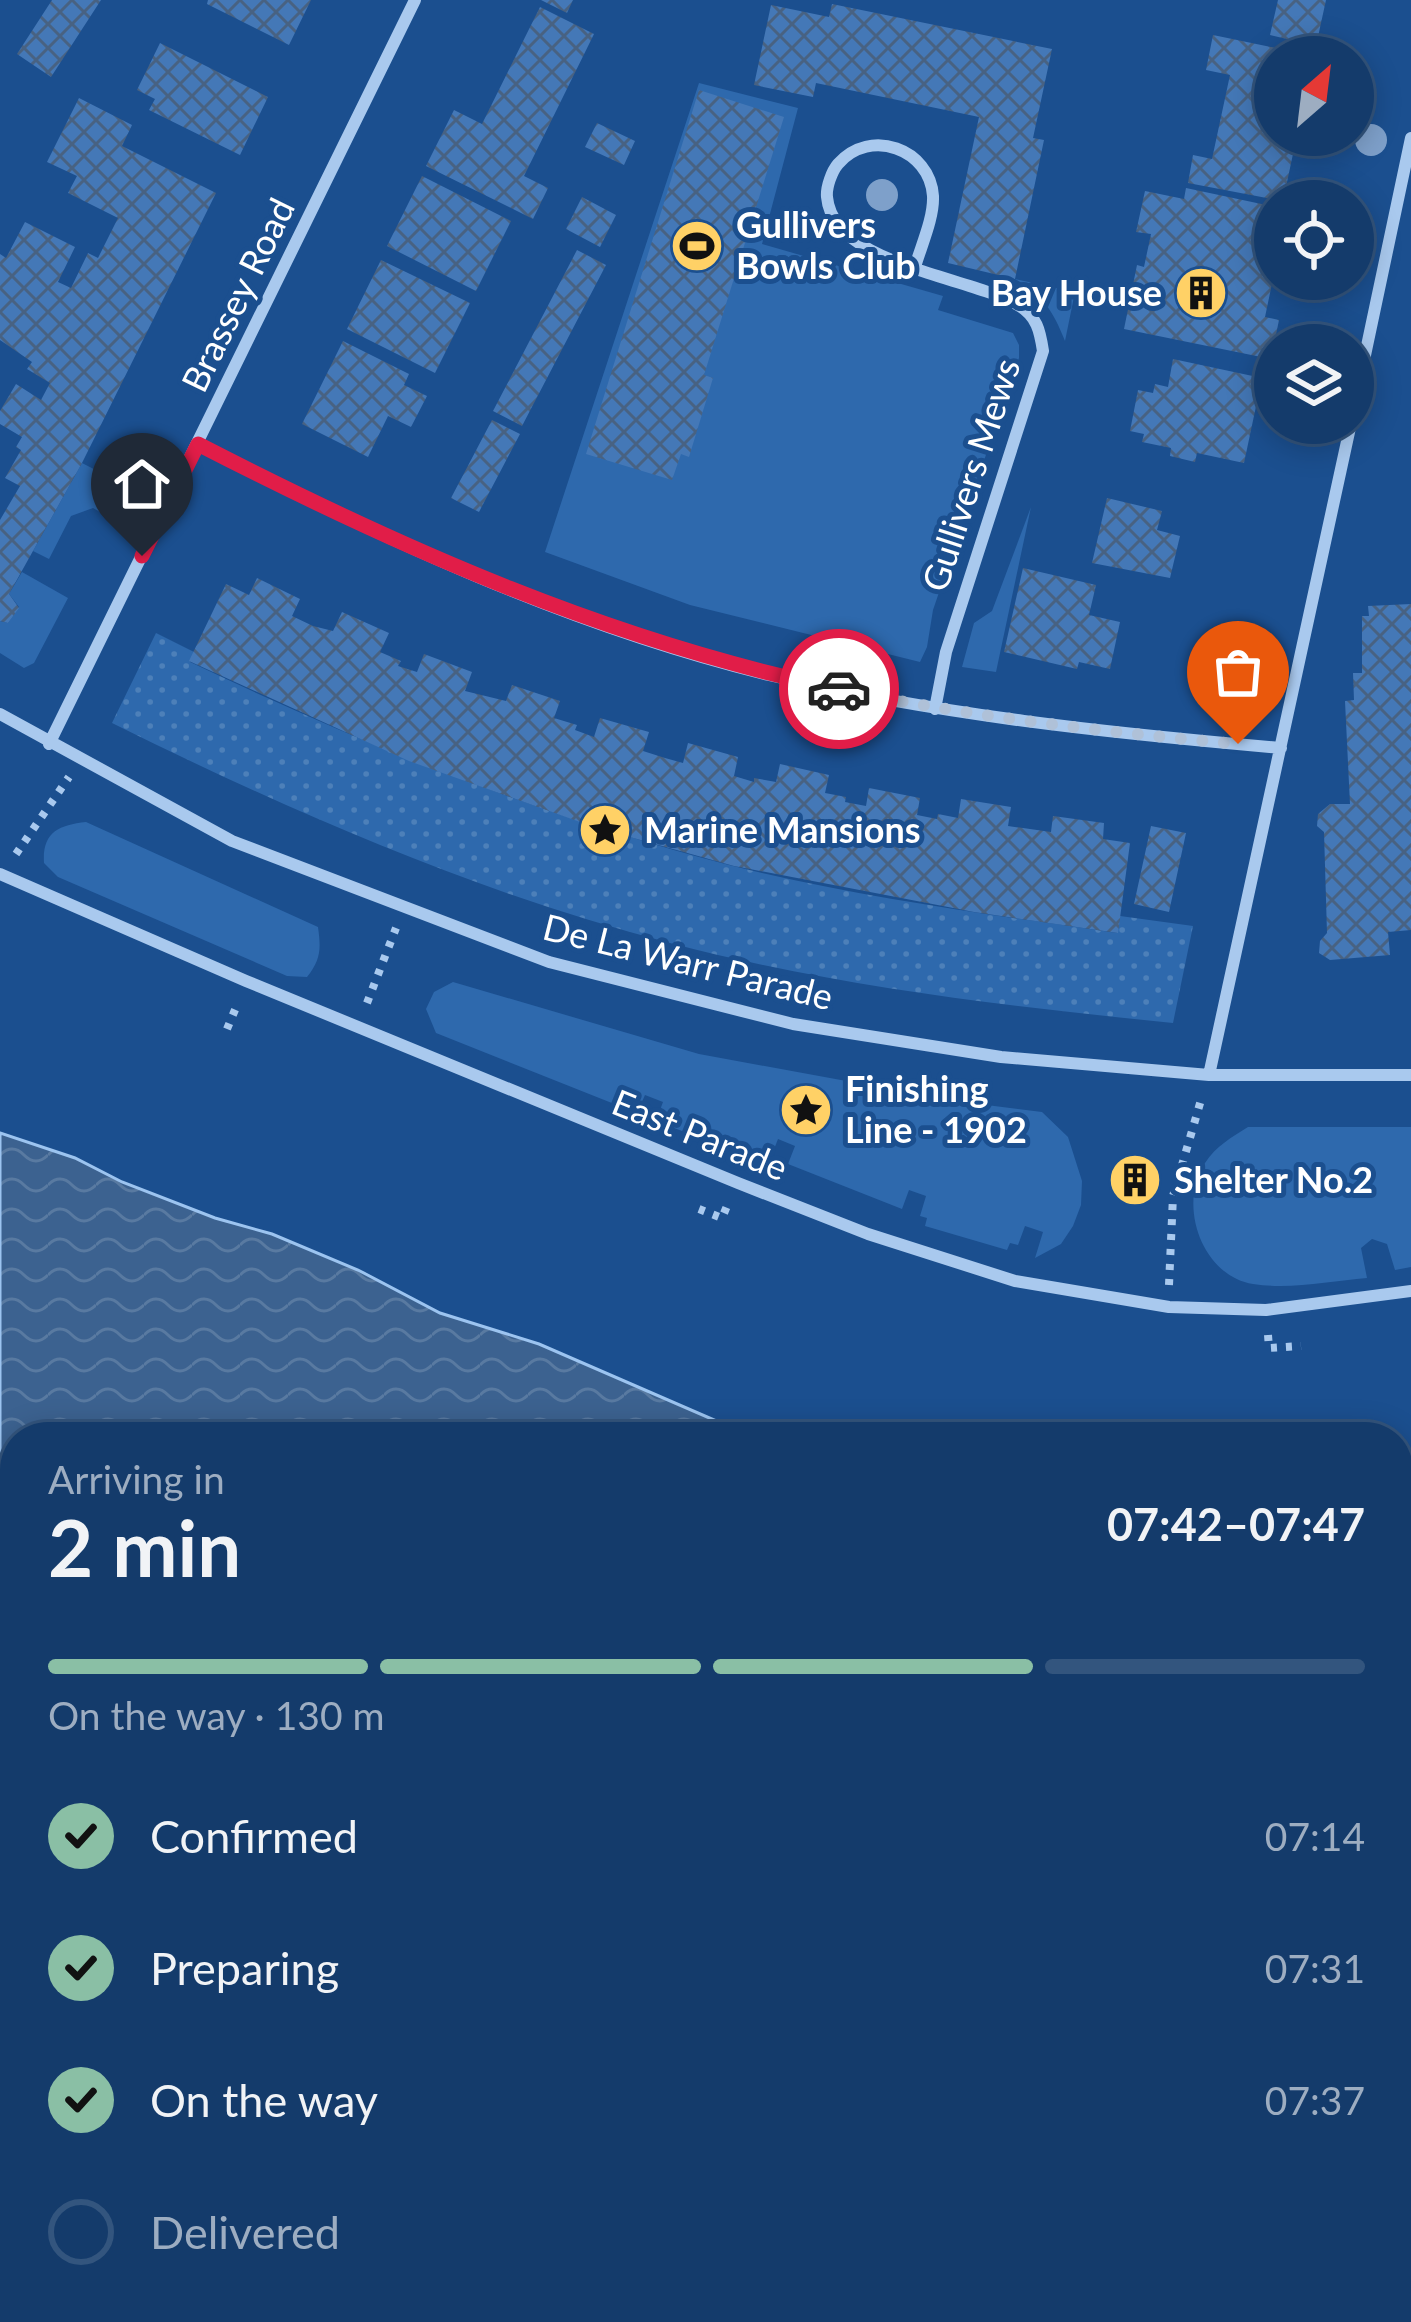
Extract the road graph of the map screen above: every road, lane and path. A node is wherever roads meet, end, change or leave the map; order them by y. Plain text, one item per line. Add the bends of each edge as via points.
1 (415, 0) edge
2 (1411, 138) edge
3 (915, 267) junction
4 (1372, 324) edge
5 (198, 444) junction
6 (1347, 444) edge
7 (935, 709) junction
8 (0, 714) edge
9 (50, 744) junction
10 (1282, 748) junction
11 (80, 761) junction
12 (1, 875) edge
13 (404, 908) junction
14 (357, 1027) junction
15 (1209, 1076) junction
16 (1411, 1076) edge
17 (1411, 1291) edge
18 (1168, 1306) junction

1 - 5 street, Brassey Road
2 - 4 street
3 - 3 street, Gullivers Mews via 849,240 831,220 826,192 836,165 858,148 886,144 928,174 933,200
3 - 7 street, Gullivers Mews via 1019,305 1038,323 1043,351
5 - 7 street via 336,516 601,624 767,674
5 - 9 street, Brassey Road
6 - 10 street
7 - 10 street
8 - 9 street, De La Warr Parade
9 - 11 street, De La Warr Parade
10 - 15 street
11 - 12 path
11 - 13 street, De La Warr Parade via 232,841
12 - 14 street, East Parade
13 - 14 path
13 - 15 street, De La Warr Parade via 549,962 793,1024 1001,1057
14 - 18 street, East Parade via 868,1234 1016,1281
15 - 16 street, De La Warr Parade
15 - 18 path via 1173,1196
17 - 18 street, East Parade via 1266,1310

